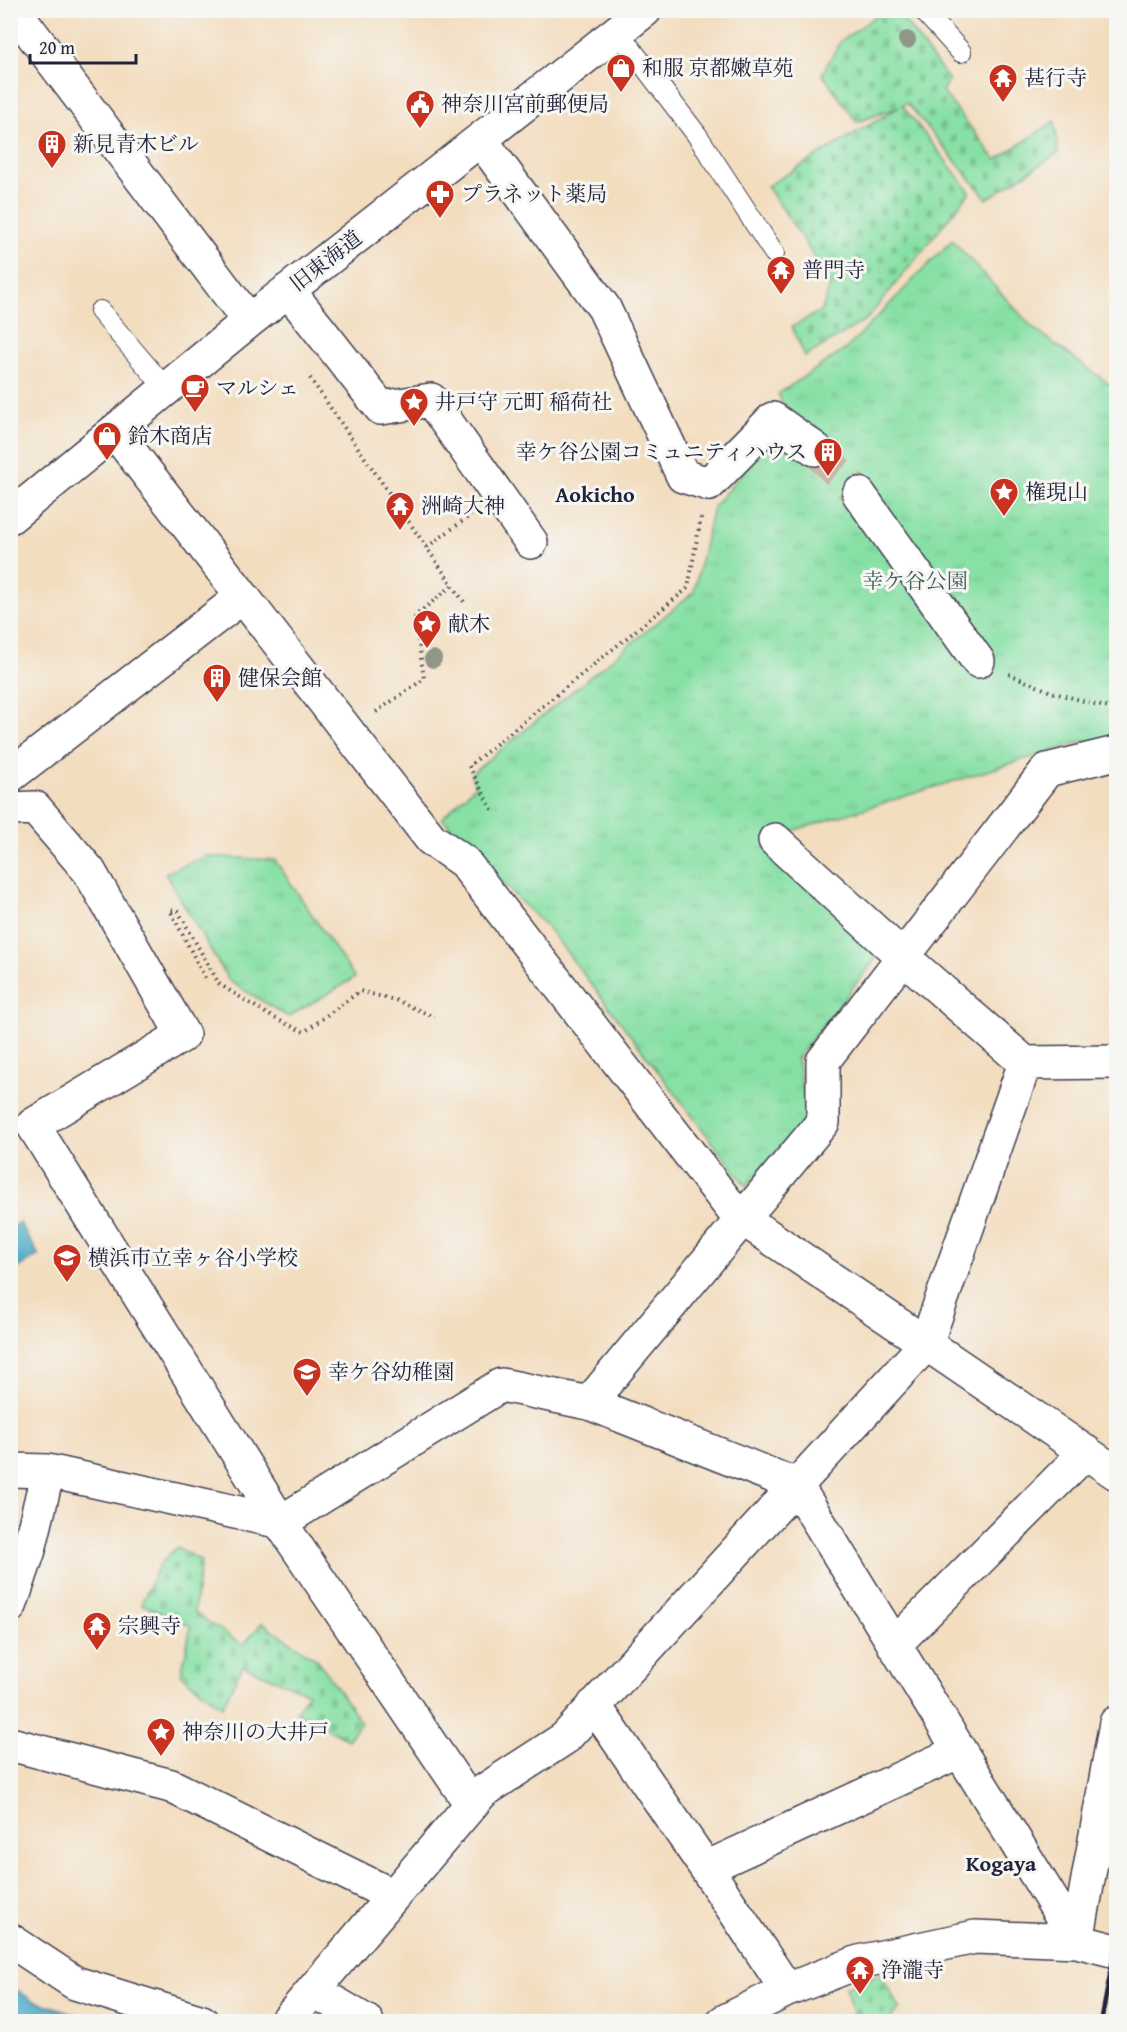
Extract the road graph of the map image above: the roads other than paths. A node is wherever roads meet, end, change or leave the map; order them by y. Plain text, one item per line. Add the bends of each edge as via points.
1 (14, 10) edge
2 (645, 10) edge
3 (923, 10) edge
4 (618, 32) junction
5 (961, 52) dead end
6 (480, 140) junction
7 (774, 253) dead end
8 (288, 290) junction
9 (100, 311) dead end
10 (249, 321) junction
11 (166, 389) junction
12 (115, 432) junction
13 (815, 449) tunnel mouth
14 (858, 494) tunnel mouth
15 (10, 517) edge
16 (531, 542) dead end
17 (242, 597) junction
18 (978, 661) road end
19 (1116, 753) edge
20 (10, 776) edge
21 (10, 809) edge
22 (775, 840) dead end
23 (903, 957) junction
24 (1116, 1062) edge
25 (1025, 1063) junction
26 (742, 1218) junction
27 (926, 1344) junction
28 (589, 1403) junction
29 (1086, 1452) junction
30 (10, 1470) edge
31 (48, 1471) junction
32 (1116, 1473) edge
33 (796, 1485) junction
34 (281, 1522) junction
35 (10, 1606) edge
36 (894, 1645) junction
37 (594, 1705) junction
38 (1116, 1723) edge
39 (10, 1744) edge
40 (960, 1751) junction
41 (471, 1804) junction
42 (706, 1868) junction
43 (393, 1896) junction
44 (10, 1940) edge
45 (1077, 1941) junction
46 (1116, 1951) edge
47 (787, 1989) junction
48 (313, 1990) junction
49 (202, 2022) edge
50 (286, 2022) edge
51 (367, 2022) edge
52 (723, 2022) edge

1 - 10 street
2 - 4 street, 旧東海道
3 - 5 lane
4 - 6 street, 旧東海道
4 - 7 lane via 697,135
6 - 8 street, 旧東海道
6 - 13 street via 604,308 683,476 709,484 773,419
8 - 10 street, 旧東海道
8 - 16 street via 381,408 431,400
9 - 11 lane
10 - 11 street, 旧東海道
11 - 12 street, 旧東海道
12 - 15 street, 旧東海道
12 - 17 street
14 - 18 street
17 - 20 street
17 - 26 street via 431,839 464,862
19 - 23 street via 1047,770
21 - 34 street via 35,808 88,871 183,1035 33,1125
22 - 23 street
23 - 25 street
23 - 26 street via 822,1061 823,1122
24 - 25 street
25 - 27 street
26 - 27 street
26 - 28 street
27 - 29 street
27 - 33 street
28 - 33 street
28 - 34 street via 501,1385
29 - 32 street
29 - 36 street
30 - 31 street
31 - 34 street
31 - 35 street via 29,1550
33 - 36 street
33 - 37 street
34 - 41 street
36 - 40 street
37 - 41 street via 565,1738 482,1792
37 - 42 street
38 - 45 street
39 - 43 street via 171,1786
40 - 42 street
40 - 45 street
41 - 43 street
42 - 47 street
43 - 48 street
44 - 49 street via 75,1983
45 - 46 street
45 - 47 street via 975,1937 859,1962
47 - 52 street
48 - 50 street
48 - 51 street

